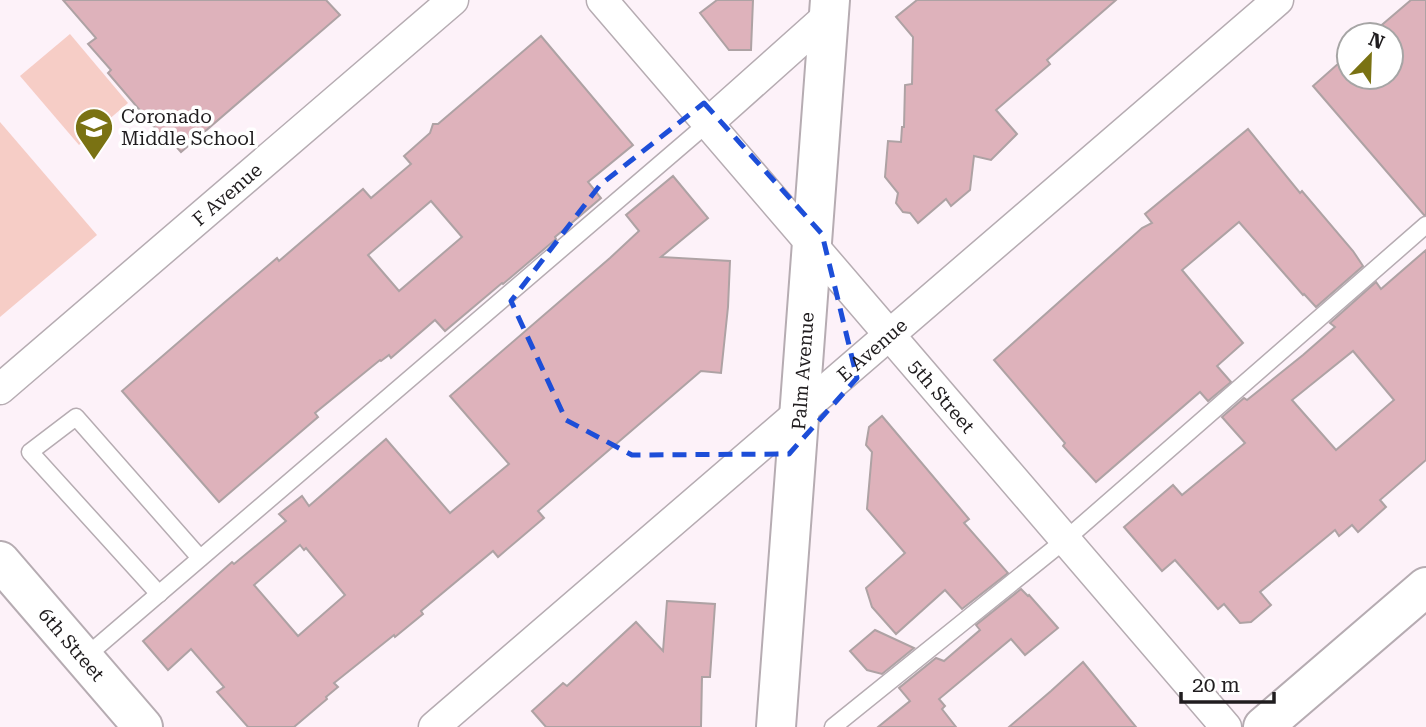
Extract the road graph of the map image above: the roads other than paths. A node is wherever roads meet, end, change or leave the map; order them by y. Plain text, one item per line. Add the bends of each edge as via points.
1 (453, 0) edge
2 (602, 0) edge
3 (1278, 0) edge
4 (836, 5) edge
5 (708, 123) junction
6 (1426, 225) edge
7 (812, 244) junction
8 (890, 335) junction
9 (0, 389) edge
10 (800, 412) junction
11 (1065, 540) junction
12 (201, 558) junction
13 (0, 561) edge
14 (1426, 587) edge
15 (159, 594) junction
16 (84, 658) junction
17 (143, 727) edge
18 (434, 727) edge
19 (776, 727) edge
20 (833, 727) edge
21 (1226, 727) edge
22 (1263, 727) edge

1 - 9 street, F Avenue
2 - 5 street, 5th Street
3 - 8 street, E Avenue
4 - 5 street, Palm Avenue
4 - 7 street, Palm Avenue
5 - 7 street, 5th Street
5 - 12 lane
6 - 11 lane
7 - 8 street, 5th Street
7 - 10 street, Palm Avenue
8 - 10 street, E Avenue
8 - 11 street, 5th Street
10 - 18 street, E Avenue
10 - 19 street, Palm Avenue
11 - 20 lane
11 - 21 street, 5th Street
12 - 15 lane
12 - 15 lane via 76,417 30,452
13 - 16 street, 6th Street
14 - 22 street
15 - 16 lane
16 - 17 street, 6th Street

